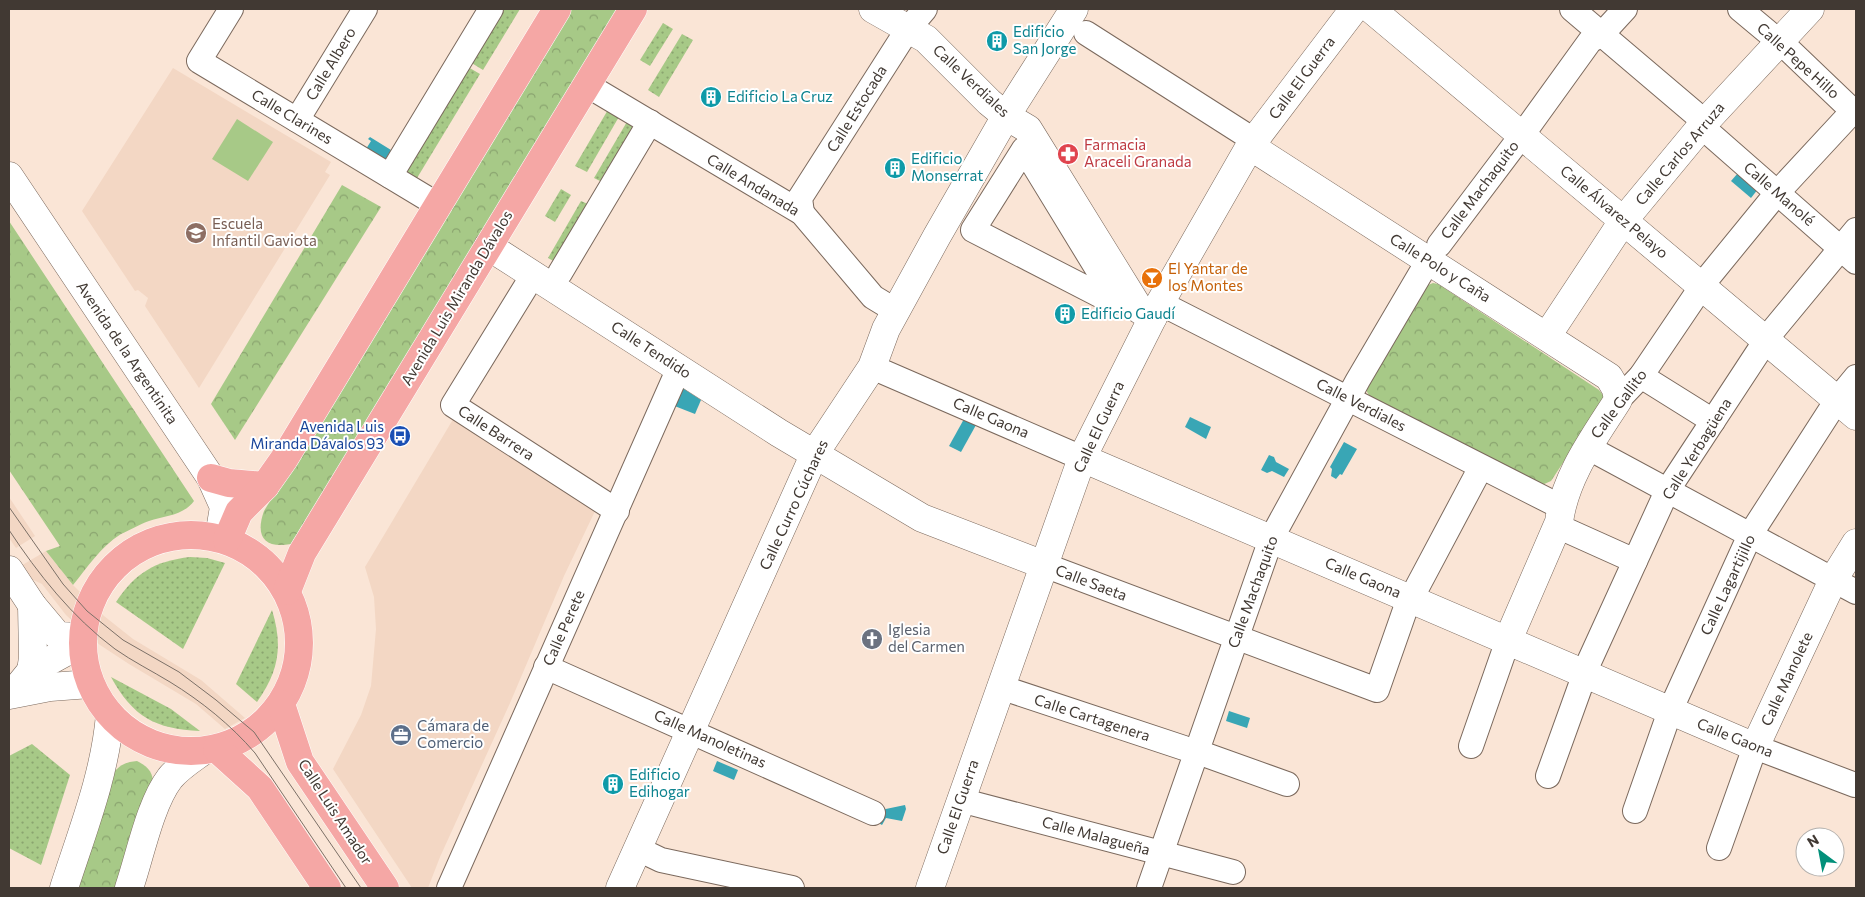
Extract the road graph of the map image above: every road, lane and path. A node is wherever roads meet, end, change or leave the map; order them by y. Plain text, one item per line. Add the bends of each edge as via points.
1 (231, 9) edge
2 (365, 9) edge
3 (491, 9) edge
4 (557, 9) edge
5 (633, 9) edge
6 (873, 9) edge
7 (1074, 9) edge
8 (1354, 9) edge
9 (1371, 9) edge
10 (1572, 9) edge
11 (1625, 9) edge
12 (1740, 9) edge
13 (1810, 9) edge
14 (916, 19) edge
15 (1086, 33) dead end
16 (1602, 34) junction
17 (1780, 42) junction
18 (586, 85) junction
19 (1855, 112) edge
20 (1006, 116) junction
21 (297, 120) junction
22 (650, 122) junction
23 (1703, 124) junction
24 (1525, 131) junction
25 (1250, 141) junction
26 (9, 176) edge
27 (390, 176) junction
28 (1777, 193) junction
29 (438, 205) junction
30 (802, 213) junction
31 (1623, 221) junction
32 (973, 230) joint
33 (1856, 230) edge
34 (488, 246) junction
35 (1434, 253) junction
36 (1848, 255) edge
37 (547, 274) junction
38 (1701, 286) junction
39 (1157, 310) junction
40 (896, 311) junction
41 (1547, 336) junction
42 (1767, 340) junction
43 (872, 367) junction
44 (679, 368) junction
45 (1641, 376) junction
46 (1856, 376) edge
47 (1348, 399) junction
48 (1618, 400) junction
49 (1847, 408) edge
50 (1713, 421) junction
51 (1587, 447) junction
52 (815, 453) junction
53 (1082, 458) junction
54 (1481, 466) junction
55 (211, 478) junction
56 (265, 486) junction
57 (1667, 491) junction
58 (616, 511) junction
59 (1563, 518) junction
60 (1750, 535) junction
61 (223, 538) junction
62 (1271, 539) junction
63 (1856, 543) edge
64 (1635, 561) junction
65 (1044, 565) junction
66 (9, 570) edge
67 (1845, 586) edge
68 (287, 590) junction
69 (1411, 598) junction
70 (32, 605) junction
71 (1236, 637) junction
72 (82, 640) junction
73 (1508, 640) junction
74 (546, 667) junction
75 (31, 671) junction
76 (1584, 674) junction
77 (90, 684) junction
78 (1000, 687) junction
79 (11, 694) edge
80 (281, 704) junction
81 (1670, 711) junction
82 (110, 715) junction
83 (699, 734) junction
84 (1471, 746) dead end
85 (1754, 747) junction
86 (210, 750) junction
87 (1548, 776) dead end
88 (1287, 784) dead end
89 (1856, 786) edge
90 (960, 800) junction
91 (1634, 811) dead end
92 (873, 813) dead end
93 (1719, 848) dead end
94 (638, 849) junction
95 (1161, 853) junction
96 (1233, 872) dead end
97 (64, 888) edge
98 (130, 888) edge
99 (326, 888) edge
100 (385, 888) edge
101 (449, 888) edge
102 (620, 888) edge
103 (792, 888) edge
104 (930, 888) edge
105 (1148, 888) edge

1 - 21 street, Calle Clarines via 199,61
2 - 21 street, Calle Albero
3 - 27 street
4 - 29 main road
5 - 18 main road, Avenida Luis Miranda Dávalos
6 - 14 street, Calle Verdiales
7 - 20 street, Calle Curro Cúchares
8 - 25 street, Calle El Guerra
9 - 24 street, Calle Álvarez Pelayo
10 - 16 street, Calle Manolé
11 - 16 street, Calle Machaquito
12 - 17 street, Calle Pepe Hillo
13 - 17 street, Calle Carlos Arruza
14 - 20 street, Calle Verdiales via 926,39
14 - 30 street, Calle Estocada via 800,198
15 - 25 street, Calle Polo y Caña
16 - 23 street, Calle Manolé
16 - 24 street, Calle Machaquito via 1590,41
17 - 19 street, Calle Pepe Hillo
17 - 23 street, Calle Carlos Arruza
18 - 22 street, Calle Andanada
18 - 34 main road, Avenida Luis Miranda Dávalos
19 - 28 street, Calle Gallito
20 - 39 street, Calle Verdiales via 1028,129 1140,310
20 - 40 street, Calle Curro Cúchares
21 - 27 street, Calle Clarines
22 - 30 street, Calle Andanada
22 - 37 street
23 - 28 street, Calle Manolé
23 - 31 street, Calle Carlos Arruza
24 - 31 street, Calle Álvarez Pelayo
24 - 35 street, Calle Machaquito
25 - 35 street, Calle Polo y Caña
25 - 39 street, Calle El Guerra
26 - 55 street, Avenida de la Argentinita
27 - 29 street, Calle Clarines
28 - 36 street, Calle Manolé
28 - 38 street, Calle Gallito
29 - 56 main road
30 - 40 street, Calle Andanada via 874,297
31 - 38 street, Calle Álvarez Pelayo
31 - 41 street, Calle Carlos Arruza
32 - 32 street via 1024,149 1115,298 1113,302
33 - 36 street, Calle Yerbagüena
34 - 37 street, Calle Tendido
34 - 68 main road, Avenida Luis Miranda Dávalos via 302,553
35 - 41 street, Calle Polo y Caña
35 - 47 street, Calle Machaquito
36 - 42 street, Calle Yerbagüena
37 - 44 street, Calle Tendido
37 - 58 street, Calle Barrera via 453,405
38 - 42 street, Calle Álvarez Pelayo
38 - 45 street, Calle Gallito
39 - 47 street, Calle Verdiales
39 - 53 street, Calle El Guerra
40 - 43 street, Calle Curro Cúchares
41 - 48 street, Calle Polo y Caña via 1609,377
42 - 49 street, Calle Álvarez Pelayo
42 - 50 street, Calle Yerbagüena
43 - 52 street, Calle Curro Cúchares
43 - 53 street, Calle Gaona
44 - 52 street, Calle Tendido
44 - 58 street, Calle Perete
45 - 48 street, Calle Gallito
45 - 50 street
46 - 49 street, Calle Lagartijillo
47 - 54 street, Calle Verdiales
47 - 62 street, Calle Machaquito
48 - 51 street, Calle Gallito
49 - 60 street, Calle Lagartijillo
50 - 57 street, Calle Yerbagüena
51 - 57 street
51 - 59 street, Calle Gallito via 1568,486
52 - 65 street, Calle Saeta via 922,518
52 - 83 street, Calle Curro Cúchares
53 - 62 street, Calle Gaona
53 - 65 street, Calle El Guerra
54 - 59 street, Calle Verdiales
54 - 69 street
55 - 56 main road
55 - 61 street, Avenida de la Argentinita via 224,507
56 - 61 main road via 239,512
57 - 60 street
57 - 64 street, Calle Yerbagüena
58 - 74 street, Calle Perete
59 - 64 street, Calle Verdiales
59 - 73 street, Calle Gallito
60 - 67 street
60 - 81 street, Calle Lagartijillo
61 - 68 main road via 250,550 270,567
61 - 72 main road via 196,534 173,536 149,543 128,555 96,590 87,611
62 - 69 street, Calle Gaona
62 - 71 street, Calle Machaquito
63 - 67 street, Calle Manolete
64 - 76 street, Calle Yerbagüena
65 - 71 street, Calle Saeta
65 - 78 street, Calle El Guerra
66 - 70 street
67 - 85 street, Calle Manolete
68 - 80 main road via 296,611 300,650 296,672
69 - 71 street, Calle Saeta via 1377,690
69 - 73 street, Calle Gaona
70 - 72 street via 58,636
70 - 75 street
71 - 95 street, Calle Machaquito
72 - 75 street
72 - 77 main road
73 - 76 street, Calle Gaona
73 - 84 street, Calle Gallito
74 - 83 street, Calle Manoletinas
74 - 101 street, Calle Perete
75 - 79 street
76 - 81 street, Calle Gaona
76 - 87 street, Calle Yerbagüena
77 - 79 street
77 - 82 main road
78 - 88 street, Calle Cartagenera
78 - 90 street, Calle El Guerra
80 - 86 main road via 254,732
80 - 100 main road, Calle Luis Amador via 300,762
81 - 85 street, Calle Gaona
81 - 91 street, Calle Lagartijillo
82 - 86 main road via 130,733 150,743 186,751
82 - 97 street via 108,743 98,781
83 - 92 street, Calle Manoletinas
83 - 94 street, Calle Curro Cúchares
85 - 89 street, Calle Gaona
85 - 93 street, Calle Manolete
86 - 98 street via 184,765 157,800
86 - 99 main road via 260,788
90 - 95 street, Calle Malagueña
90 - 104 street, Calle El Guerra
94 - 102 street, Calle Curro Cúchares
94 - 103 street via 661,860
95 - 96 street, Calle Malagueña
95 - 105 street, Calle Machaquito

